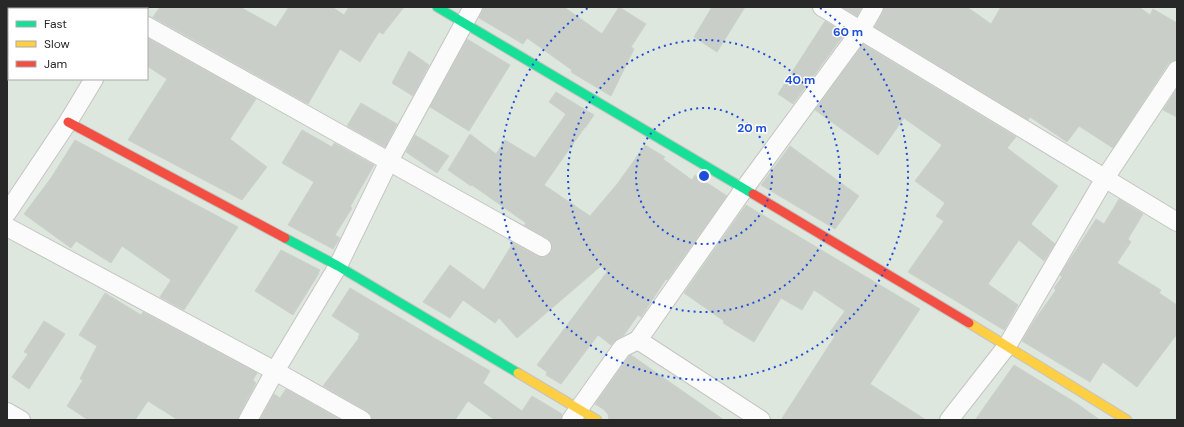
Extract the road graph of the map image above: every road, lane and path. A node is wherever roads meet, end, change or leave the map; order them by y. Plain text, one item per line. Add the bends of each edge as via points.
1 (437, 7) edge
2 (473, 7) edge
3 (822, 7) edge
4 (874, 7) edge
5 (464, 23) junction
6 (148, 27) edge
7 (861, 30) junction
8 (1177, 70) edge
9 (93, 80) edge
10 (68, 122) junction
11 (389, 161) junction
12 (1105, 178) junction
13 (744, 189) junction
14 (7, 213) edge
15 (1177, 222) edge
16 (7, 227) edge
17 (542, 247) dead end
18 (338, 266) junction
19 (638, 340) junction
20 (1007, 346) junction
21 (275, 371) junction
22 (7, 412) edge
23 (575, 414) edge
24 (21, 420) edge
25 (248, 420) edge
26 (362, 420) edge
27 (597, 420) edge
28 (761, 420) edge
29 (949, 420) edge
30 (1127, 420) edge

1 - 5 street
2 - 5 street
3 - 7 street
4 - 7 street
5 - 11 street
5 - 13 street
6 - 11 street
7 - 12 street
7 - 13 street
8 - 12 street
9 - 10 street
10 - 14 street
10 - 18 street
11 - 17 street
11 - 18 street
12 - 15 street
12 - 20 street
13 - 19 street
13 - 20 street
16 - 21 street
18 - 21 street
18 - 23 street
19 - 23 street via 622,348
19 - 28 street
20 - 29 street
20 - 30 street
21 - 25 street
21 - 26 street
22 - 24 street
23 - 27 street

